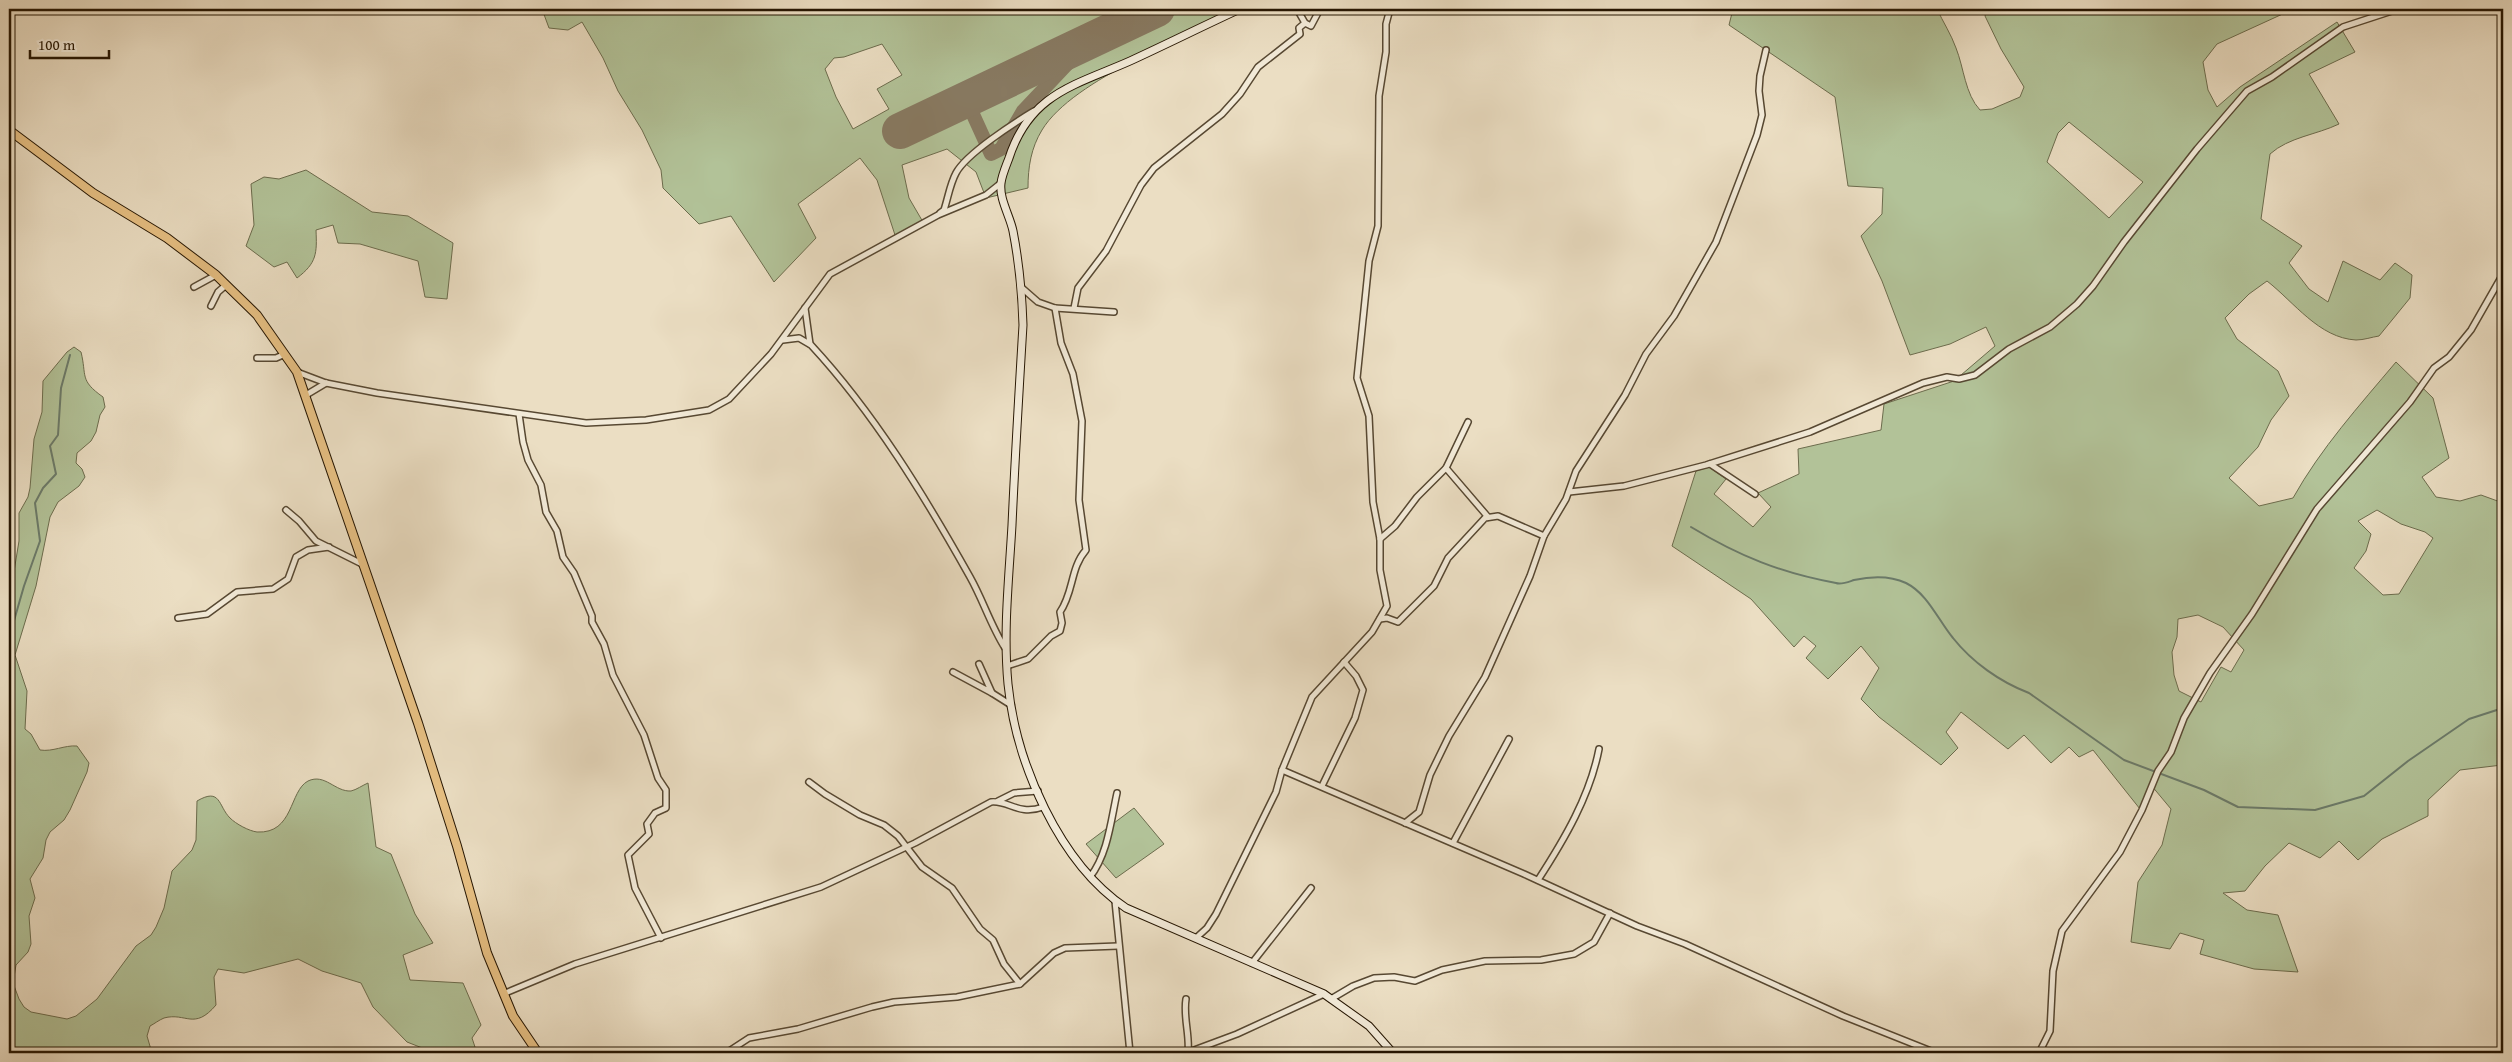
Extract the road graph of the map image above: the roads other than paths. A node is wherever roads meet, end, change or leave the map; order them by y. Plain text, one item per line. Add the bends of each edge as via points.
1 (1240, 9) edge
2 (1297, 9) edge
3 (1320, 9) edge
4 (1390, 9) edge
5 (2398, 9) edge
6 (1305, 23) junction
7 (1766, 50) dead end
8 (1037, 110) junction
9 (9, 130) edge
10 (1001, 183) junction
11 (938, 216) junction
12 (2503, 274) edge
13 (216, 275) junction
14 (226, 285) junction
15 (194, 287) dead end
16 (1022, 288) junction
17 (211, 306) dead end
18 (805, 307) junction
19 (1055, 308) junction
20 (1074, 308) junction
21 (1114, 312) dead end
22 (783, 340) junction
23 (811, 344) junction
24 (286, 353) junction
25 (257, 358) dead end
26 (297, 372) junction
27 (326, 383) junction
28 (306, 395) junction
29 (519, 414) junction
30 (1468, 422) dead end
31 (1710, 464) junction
32 (1446, 468) junction
33 (1569, 492) junction
34 (1755, 494) dead end
35 (286, 510) dead end
36 (1488, 517) junction
37 (1544, 536) junction
38 (1380, 539) junction
39 (329, 547) junction
40 (365, 566) junction
41 (178, 618) dead end
42 (1380, 619) junction
43 (1007, 651) junction
44 (1344, 662) junction
45 (980, 664) dead end
46 (1007, 666) junction
47 (953, 672) dead end
48 (992, 692) junction
49 (1011, 704) junction
50 (1509, 739) dead end
51 (1599, 749) dead end
52 (1282, 770) junction
53 (809, 782) dead end
54 (1322, 786) junction
55 (1038, 791) junction
56 (1117, 793) dead end
57 (998, 801) junction
58 (1043, 807) junction
59 (1405, 822) junction
60 (1453, 844) junction
61 (908, 846) junction
62 (1090, 877) junction
63 (1538, 880) junction
64 (1311, 888) dead end
65 (1115, 901) junction
66 (1610, 913) junction
67 (661, 938) junction
68 (1196, 938) junction
69 (1118, 946) junction
70 (1252, 963) junction
71 (1020, 984) junction
72 (503, 994) junction
73 (1328, 996) junction
74 (1186, 999) dead end
75 (538, 1053) edge
76 (726, 1053) edge
77 (1130, 1053) edge
78 (1187, 1053) edge
79 (1393, 1053) edge
80 (1936, 1053) edge
81 (2039, 1053) edge

1 - 8 main road via 1128,62 1084,79
2 - 6 street
3 - 6 street via 1312,26
4 - 38 street via 1380,96 1378,226 1369,261 1357,378 1369,416 1373,502
5 - 31 street via 2343,27 2247,91 2135,228 2093,286 2050,326 2009,349 1974,375 1923,383 1810,432
6 - 20 street via 1299,28 1300,34 1258,67 1222,114 1154,168 1144,180 1106,252 1078,288
7 - 33 street via 1760,76 1760,126 1716,242 1674,316 1646,354 1625,395 1576,471
8 - 10 main road via 1013,146
8 - 11 street via 1018,120 963,162 944,210
9 - 13 main road via 93,193 167,238
10 - 11 street via 986,195
10 - 16 main road
11 - 18 street via 842,266 822,282
12 - 81 street via 2471,330 2449,357 2434,368 2410,402 2317,509 2252,614 2210,673 2184,718 2171,752 2158,771 2120,852 2062,931 2052,971 2050,1031
13 - 14 main road
13 - 15 street
14 - 17 street
14 - 24 main road via 257,315
16 - 19 street via 1038,302
16 - 43 main road via 1023,325
18 - 22 street
18 - 23 street
19 - 20 street
19 - 46 street via 1082,421 1079,500 1086,550 1074,570 1069,600 1060,612 1060,631 1028,659
20 - 21 street
22 - 23 street via 799,338
22 - 29 street via 730,399 709,410 646,420 586,423
23 - 43 street via 862,406 925,500 971,578
24 - 25 street via 276,358
24 - 26 main road
26 - 27 street
26 - 28 main road
27 - 28 street
27 - 29 street
28 - 40 main road
29 - 67 street via 525,451 541,485 546,512 557,531 563,557 576,578 604,644 613,675 644,735 658,778 668,795 666,808 651,816 646,824 649,834 628,855 635,888
30 - 32 street
31 - 33 street via 1624,486
31 - 34 street
32 - 36 street
32 - 38 street
33 - 37 street
35 - 39 street via 316,541
36 - 37 street via 1498,516
36 - 42 street via 1448,558 1434,586 1420,602 1398,622
37 - 59 street via 1530,576 1485,677 1449,736 1430,775 1419,812
38 - 42 street via 1380,570 1388,599
39 - 40 street
39 - 41 street via 308,550 296,558 288,579 273,589 237,592 207,614
40 - 72 main road via 455,839 487,953
42 - 44 street
43 - 46 main road
44 - 52 street via 1312,697
44 - 54 street via 1363,690 1355,718
45 - 48 street
46 - 49 main road
47 - 48 street
48 - 49 street
49 - 55 main road via 1020,743
50 - 60 street
51 - 63 street via 1586,795 1558,850
52 - 54 street
52 - 68 street via 1276,792 1216,914
53 - 61 street via 860,815 884,825
54 - 59 street
55 - 57 street via 1020,792
55 - 58 main road
56 - 62 street via 1103,851
57 - 58 street via 1026,810
57 - 61 street
58 - 62 main road via 1066,848
59 - 60 street
60 - 63 street
61 - 67 street via 821,887
61 - 71 street via 922,867 952,888 980,929 993,940 1004,964
62 - 65 main road
63 - 66 street
64 - 70 street
65 - 68 main road
65 - 69 street
66 - 73 street via 1594,942 1574,954 1541,960 1485,961 1442,970 1415,980 1374,978
66 - 80 street
67 - 72 street via 575,964
68 - 70 main road
69 - 71 street via 1072,946 1059,950
69 - 77 street
70 - 73 main road
71 - 76 street via 957,997 872,1007 798,1029 749,1038
72 - 75 main road via 525,1036
73 - 78 street
73 - 79 main road via 1369,1026
74 - 78 street via 1185,1018 1190,1042

